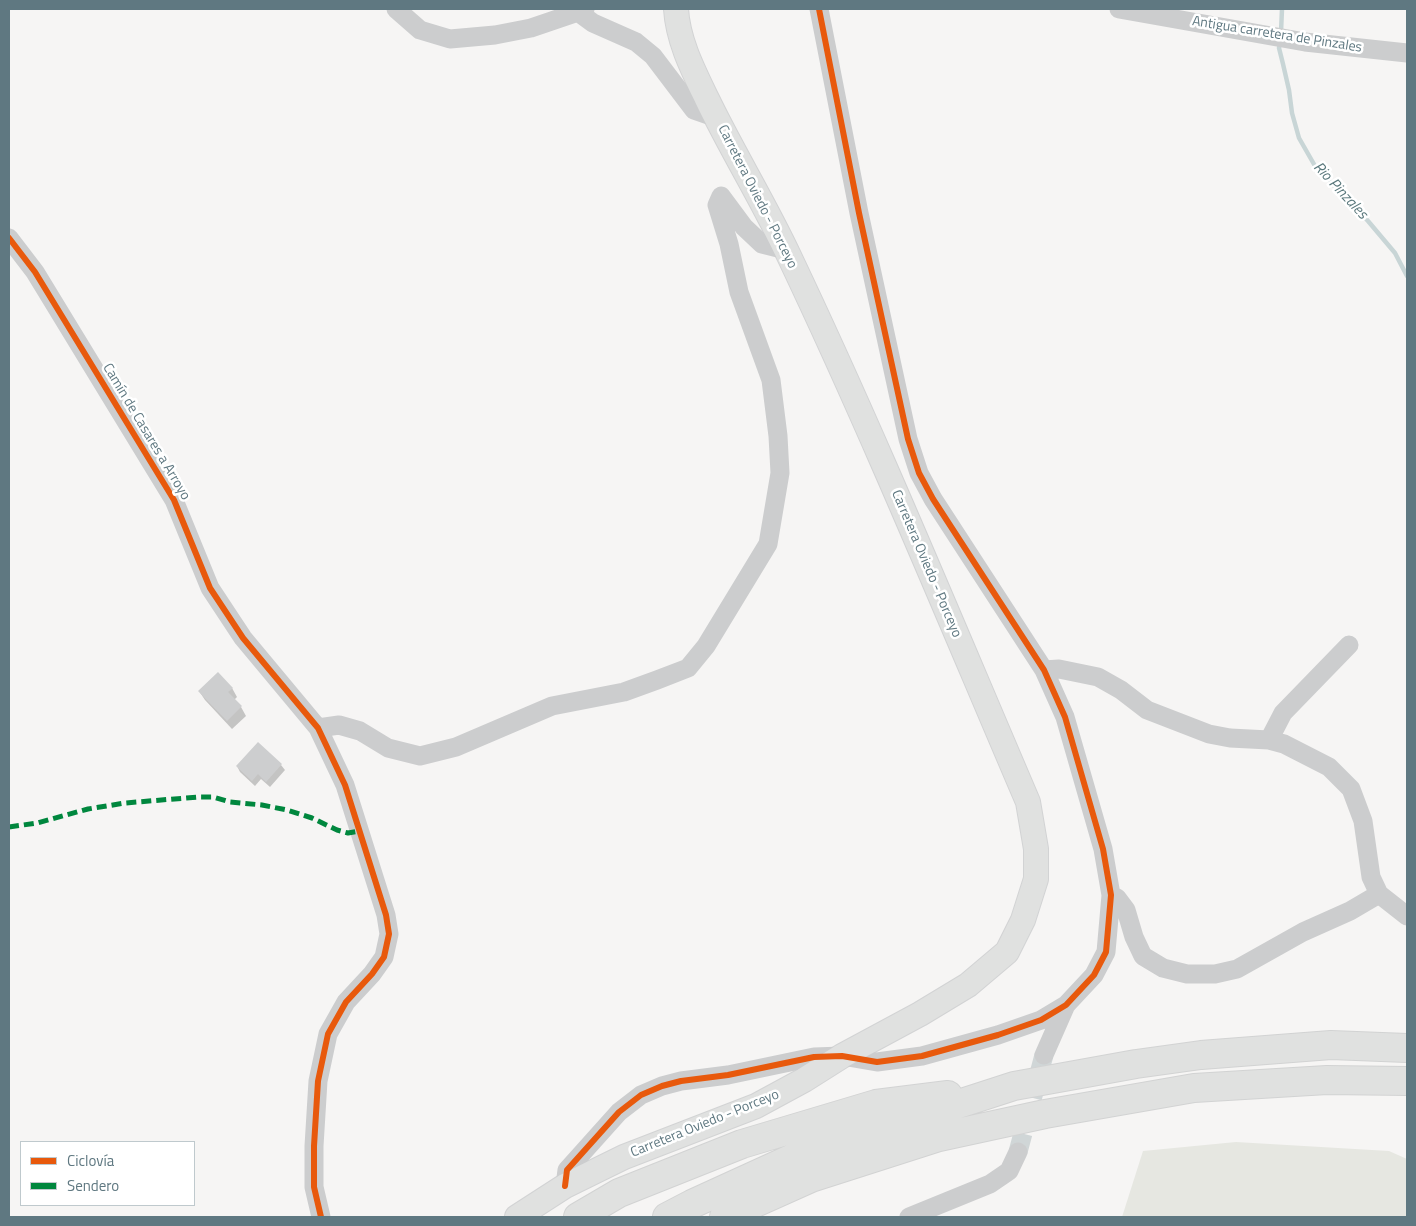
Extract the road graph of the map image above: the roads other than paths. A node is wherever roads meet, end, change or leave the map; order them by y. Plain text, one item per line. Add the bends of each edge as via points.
1 (396, 9) edge
2 (676, 9) edge
3 (819, 9) edge
4 (1118, 9) edge
5 (582, 11) edge
6 (1407, 53) edge
7 (717, 118) junction
8 (9, 238) edge
9 (786, 250) junction
10 (1349, 645) dead end
11 (1044, 670) junction
12 (318, 728) junction
13 (1268, 740) junction
14 (1379, 894) junction
15 (1111, 895) junction
16 (1407, 916) edge
17 (1066, 1005) junction
18 (1407, 1048) edge
19 (1044, 1054) tunnel mouth
20 (842, 1056) junction
21 (1407, 1081) edge
22 (1014, 1086) junction
23 (940, 1137) junction
24 (1018, 1152) tunnel mouth
25 (565, 1186) junction
26 (321, 1217) edge
27 (517, 1217) edge
28 (578, 1217) edge
29 (667, 1217) edge
30 (724, 1217) edge
31 (763, 1217) edge
32 (908, 1217) edge

1 - 5 street via 420,30 450,39 531,28
2 - 7 main road, Carretera Oviedo - Porceyo via 685,51
3 - 11 street via 859,213 908,439 919,473
4 - 6 street, Antigua carretera de Pinzales via 1259,35
5 - 7 street via 593,23 636,42 653,56 694,110
7 - 9 main road, Carretera Oviedo - Porceyo
8 - 12 street, Camín de Casares a Arroyo via 35,272 174,500 210,588 243,638
9 - 12 street via 762,244 721,196 717,205 739,292 771,380 780,473 768,544 706,646 688,668 624,692 552,706 456,747 420,756 388,748 360,731 339,725
9 - 20 main road, Carretera Oviedo - Porceyo via 867,425 1028,802 1036,849 1036,879 1023,920 1007,952 968,985
10 - 13 street via 1283,713
11 - 13 street via 1059,669 1098,677 1147,710 1209,734
11 - 15 street via 1065,717 1103,849
12 - 26 street, Camín de Casares a Arroyo via 345,785 386,915 389,934 384,957 346,1002 328,1034 318,1081 314,1146 314,1187
13 - 14 street via 1284,744 1329,767 1352,790 1363,821 1371,878
14 - 15 street via 1237,969 1215,974 1188,974 1163,968 1143,956 1126,910 1118,898
14 - 16 street
15 - 17 street via 1106,952 1094,974
17 - 19 street
17 - 20 street via 1040,1020 998,1035 922,1056 877,1062
18 - 22 highway via 1331,1045 1201,1055
20 - 25 main road, Carretera Oviedo - Porceyo via 756,1106 624,1157
20 - 25 street, Carretera Oviedo - Porceyo via 814,1057 681,1081 641,1095 619,1112 567,1170
21 - 23 highway via 1327,1080 1194,1088 1045,1114
22 - 28 highway via 876,1104 742,1144 619,1193
22 - 29 highway via 795,1157
23 - 30 highway via 811,1178
23 - 31 highway via 790,1201
24 - 32 street via 1009,1171 990,1184
25 - 27 main road, Carretera Oviedo - Porceyo

